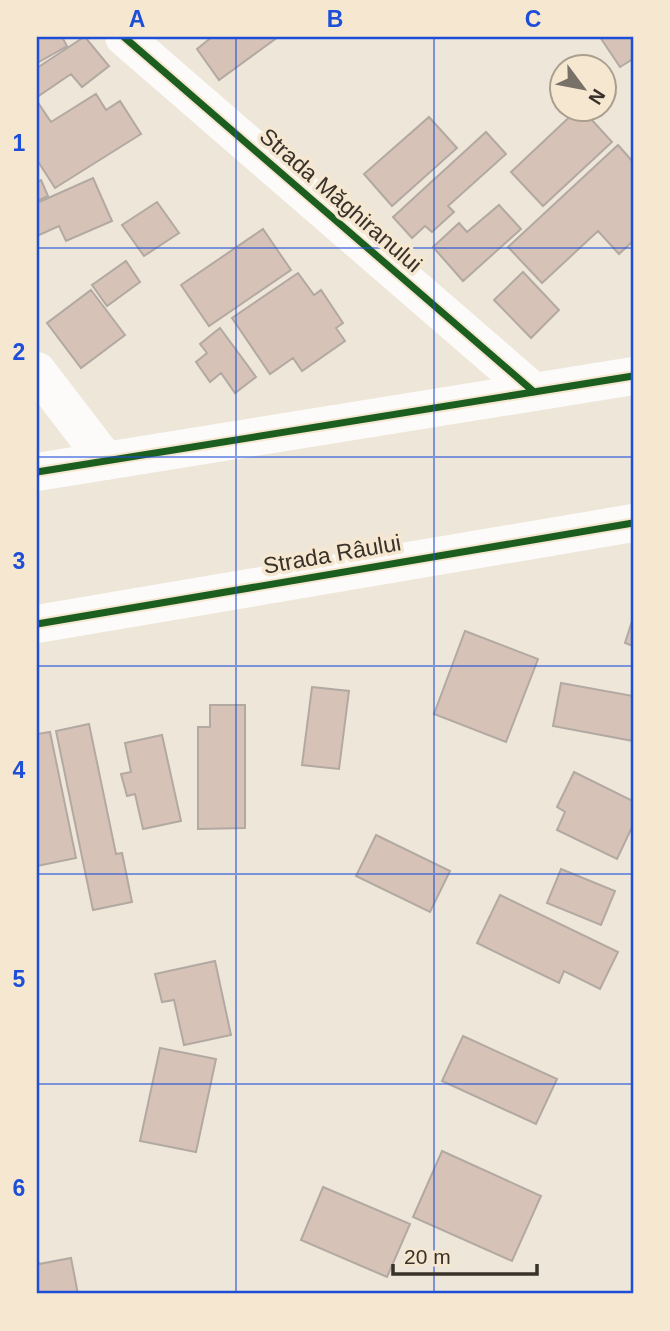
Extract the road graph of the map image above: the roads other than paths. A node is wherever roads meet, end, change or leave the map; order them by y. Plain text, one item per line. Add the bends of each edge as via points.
1 (124, 37) edge
2 (37, 371) edge
3 (633, 376) edge
4 (534, 392) junction
5 (106, 461) junction
6 (37, 472) edge
7 (633, 523) edge
8 (37, 624) edge

1 - 4 main road, Strada Măghiranului
2 - 5 main road
3 - 4 main road
4 - 5 main road
5 - 6 main road
7 - 8 main road, Strada Râului

